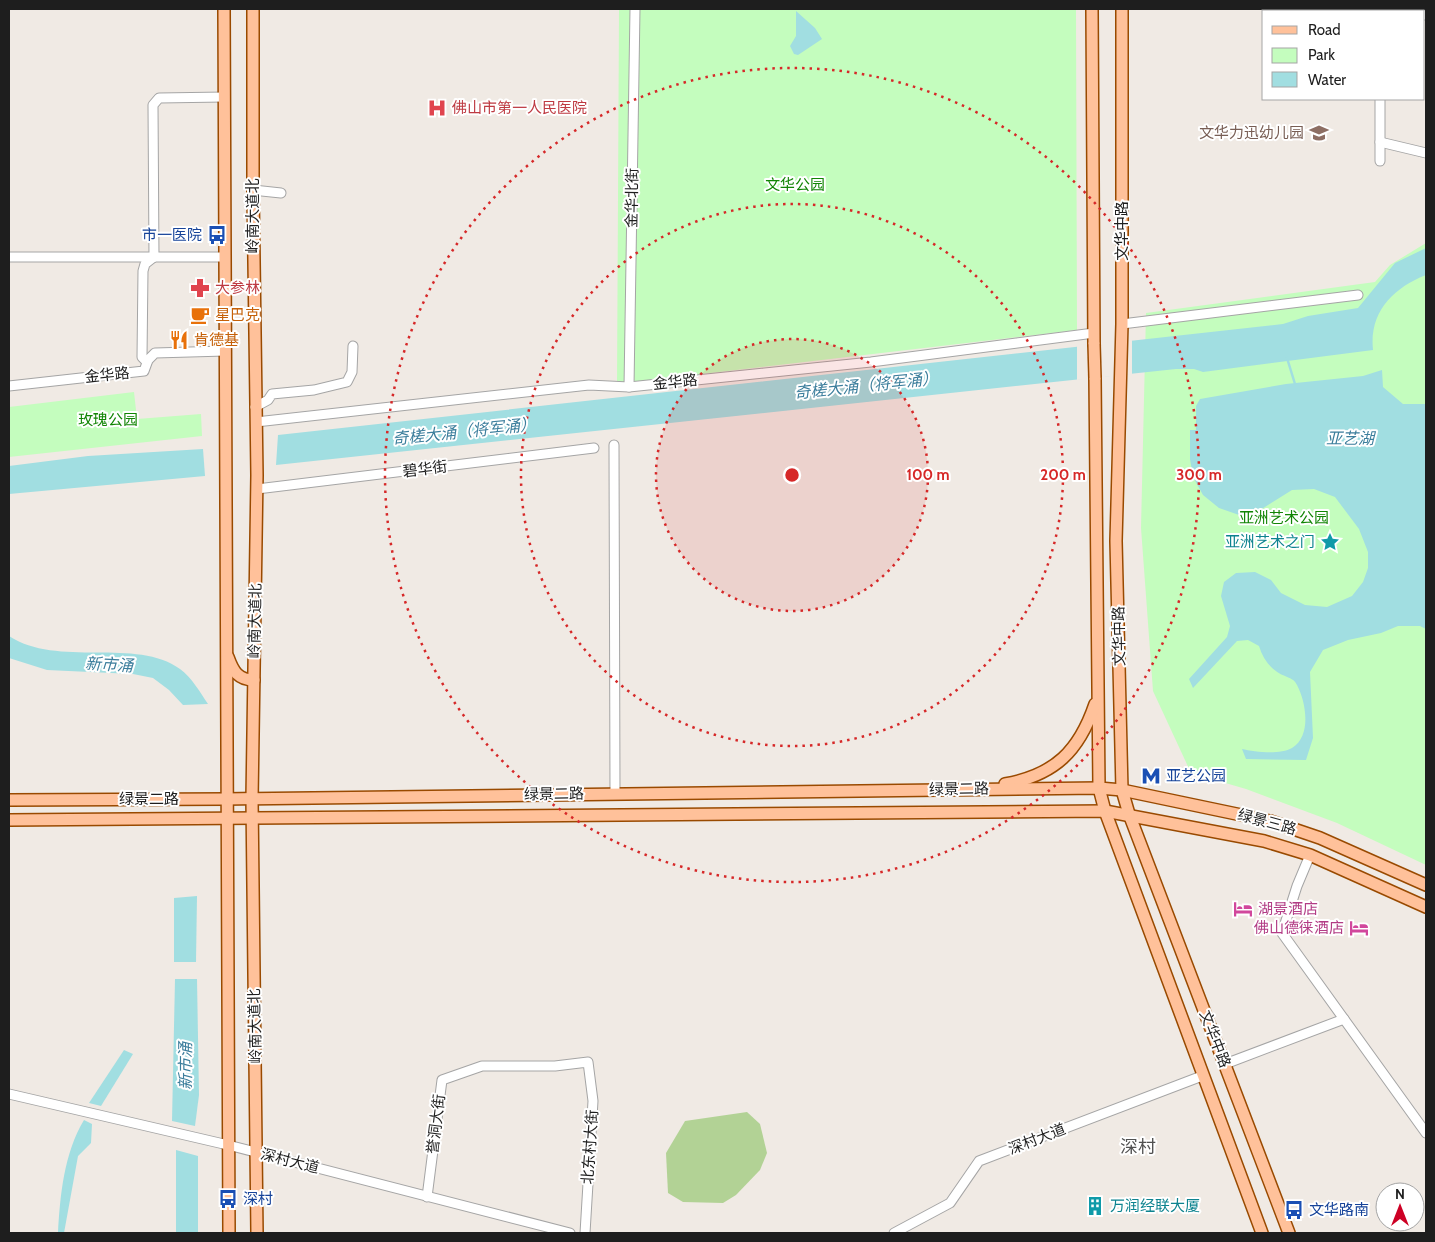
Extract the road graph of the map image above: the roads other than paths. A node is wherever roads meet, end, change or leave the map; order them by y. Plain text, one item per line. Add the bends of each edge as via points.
1 (224, 9) edge
2 (253, 9) edge
3 (636, 9) edge
4 (1092, 9) edge
5 (1122, 9) edge
6 (224, 96) junction
7 (1380, 100) edge
8 (1380, 142) junction
9 (1426, 153) edge
10 (1380, 161) dead end
11 (252, 190) junction
12 (281, 193) dead end
13 (9, 257) edge
14 (154, 257) junction
15 (225, 257) junction
16 (1358, 296) dead end
17 (1122, 324) junction
18 (1094, 339) junction
19 (353, 346) dead end
20 (225, 352) junction
21 (147, 362) junction
22 (9, 386) edge
23 (629, 387) junction
24 (255, 406) junction
25 (256, 422) junction
26 (614, 445) dead end
27 (594, 448) dead end
28 (257, 489) junction
29 (226, 653) junction
30 (254, 680) junction
31 (1098, 695) junction
32 (1099, 788) junction
33 (977, 789) junction
34 (1122, 790) junction
35 (615, 793) junction
36 (226, 799) junction
37 (252, 799) junction
38 (9, 800) edge
39 (1105, 811) junction
40 (1129, 814) junction
41 (253, 818) junction
42 (226, 819) junction
43 (9, 820) edge
44 (1310, 855) junction
45 (1426, 885) edge
46 (1426, 907) edge
47 (1344, 1019) junction
48 (588, 1062) joint
49 (1225, 1064) junction
50 (1202, 1076) junction
51 (9, 1094) edge
52 (1426, 1133) edge
53 (228, 1146) junction
54 (256, 1153) junction
55 (427, 1196) junction
56 (229, 1233) edge
57 (257, 1233) edge
58 (570, 1233) edge
59 (585, 1233) edge
60 (894, 1233) edge
61 (1262, 1233) edge
62 (1289, 1233) edge

1 - 6 main road, 岭南大道北
2 - 11 main road, 岭南大道北
3 - 23 street, 金华北街
4 - 18 main road, 文华中路
5 - 17 main road, 文华中路
6 - 14 street via 159,98 153,105
6 - 15 main road, 岭南大道北
7 - 8 street
8 - 9 street
8 - 10 street
11 - 12 street
11 - 24 main road, 岭南大道北
13 - 14 street
14 - 15 street
14 - 21 street via 145,264 143,271 142,357
15 - 20 main road, 岭南大道北
16 - 17 street
17 - 34 main road, 文华中路 via 1116,541
18 - 23 street, 金华路
18 - 31 main road, 文华中路, bridge
19 - 24 street via 352,372 347,382 314,390 272,394 268,400
20 - 21 street, 金华路 via 155,352
20 - 29 main road, 岭南大道北
21 - 22 street, 金华路 via 144,371
23 - 25 street, 金华路 via 589,385
24 - 25 main road, 岭南大道北
25 - 28 main road, 岭南大道北
26 - 35 street
27 - 28 street, 碧华街
28 - 30 main road, 岭南大道北
29 - 30 main road via 238,676
29 - 36 main road, 岭南大道北
30 - 37 main road, 岭南大道北
31 - 32 main road, 文华中路
31 - 33 main road via 1088,726 1072,750 1054,765 1017,782
32 - 33 main road, 绿景二路
32 - 34 main road, 绿景三路
32 - 39 main road, 文华中路
33 - 35 main road, 绿景二路
34 - 40 main road, 文华中路
34 - 45 main road, 绿景三路 via 1270,821 1320,838
35 - 37 main road, 绿景二路
36 - 37 main road, 绿景二路
36 - 38 main road, 绿景二路
36 - 42 main road, 岭南大道北
37 - 41 main road, 岭南大道北
39 - 40 main road, 绿景三路
39 - 41 main road, 绿景二路
39 - 50 main road, 文华中路
40 - 44 main road, 绿景三路 via 1264,841
40 - 49 main road, 文华中路
41 - 42 main road, 绿景二路
41 - 54 main road, 岭南大道北
42 - 43 main road, 绿景二路
42 - 53 main road, 岭南大道北
44 - 46 main road, 绿景三路
44 - 47 street via 1282,933
47 - 49 street
47 - 52 street
48 - 55 street, 誉洞大街 via 554,1066 482,1066 442,1080
48 - 59 street, 北东村大街 via 594,1101
49 - 62 main road, 文华中路
50 - 60 street, 深村大道 via 979,1161 950,1203
50 - 61 main road, 文华中路
51 - 53 street, 深村大道
53 - 54 street, 深村大道
53 - 56 main road, 岭南大道北
54 - 55 street, 深村大道
54 - 57 main road, 岭南大道北
55 - 58 street, 深村大道

